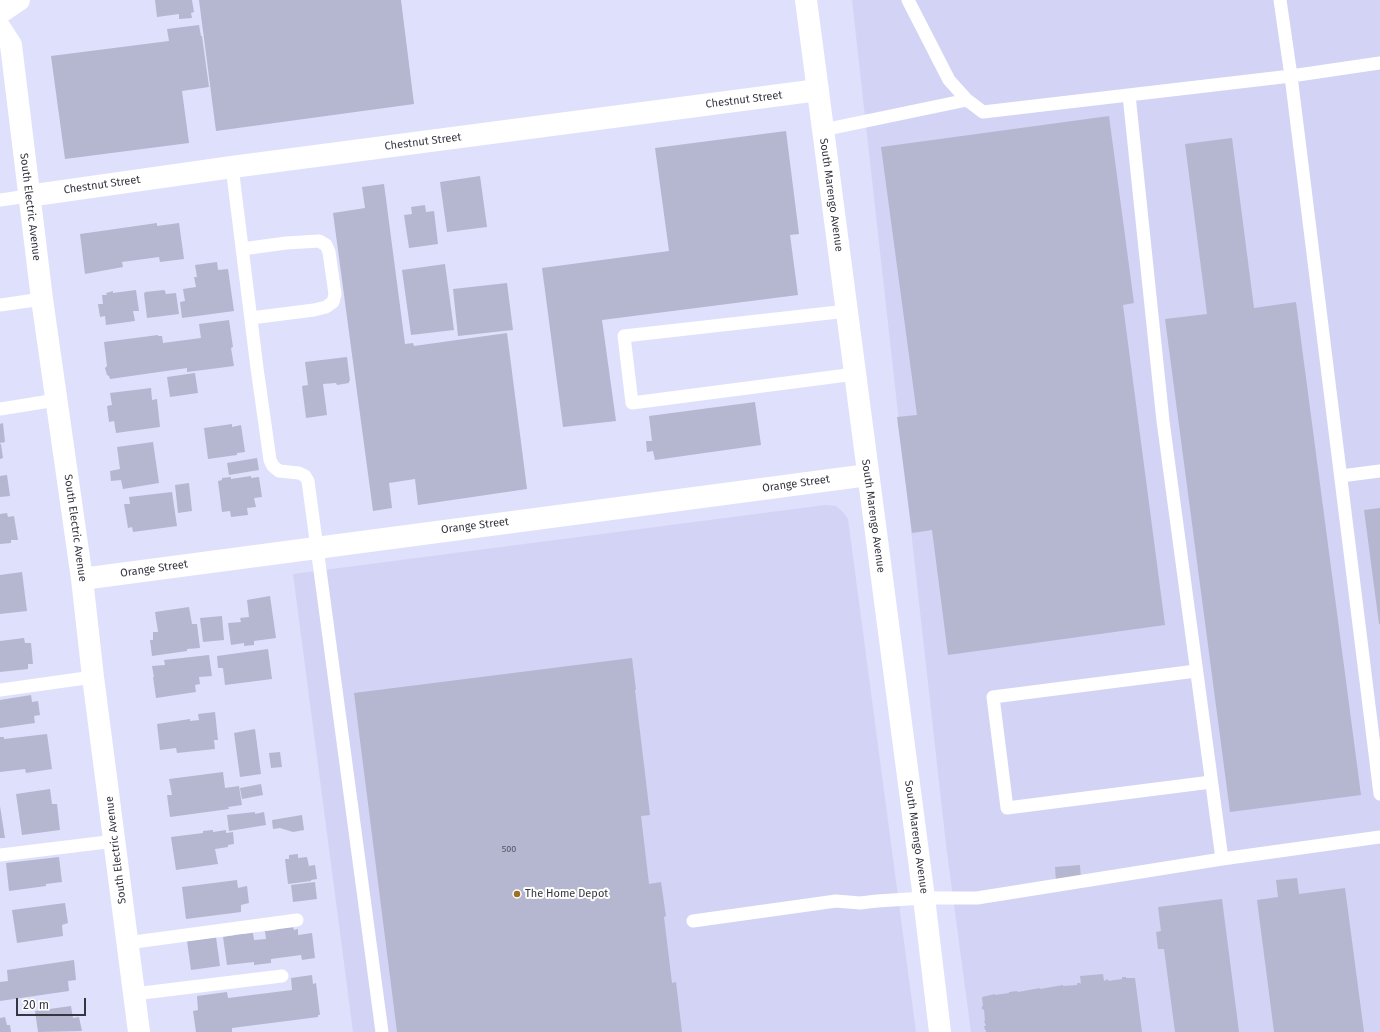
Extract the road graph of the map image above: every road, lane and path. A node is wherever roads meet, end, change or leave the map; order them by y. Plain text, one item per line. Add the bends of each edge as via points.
1 (19, 0) edge
2 (806, 0) edge
3 (908, 0) edge
4 (1280, 0) edge
5 (0, 13) edge
6 (0, 28) edge
7 (1380, 63) edge
8 (1291, 76) junction
9 (818, 90) junction
10 (1129, 95) junction
11 (968, 100) junction
12 (823, 130) junction
13 (232, 167) junction
14 (28, 196) junction
15 (0, 200) edge
16 (242, 249) junction
17 (42, 299) junction
18 (0, 305) edge
19 (847, 311) junction
20 (251, 318) junction
21 (855, 374) junction
22 (56, 400) junction
23 (0, 409) edge
24 (1380, 471) edge
25 (868, 475) junction
26 (1341, 476) junction
27 (316, 547) junction
28 (82, 579) junction
29 (1196, 671) junction
30 (93, 677) junction
31 (0, 690) edge
32 (1211, 782) junction
33 (1380, 794) edge
34 (1380, 837) edge
35 (115, 841) junction
36 (0, 855) edge
37 (1222, 859) junction
38 (924, 898) junction
39 (297, 920) dead end
40 (693, 921) dead end
41 (127, 943) junction
42 (282, 976) dead end
43 (134, 994) junction
44 (139, 1032) edge
45 (382, 1032) edge
46 (940, 1032) edge

1 - 5 street
2 - 9 street, South Marengo Avenue
3 - 11 lane via 949,80
4 - 8 lane
6 - 14 street, South Electric Avenue via 11,45
7 - 8 lane
8 - 10 lane
8 - 26 lane
9 - 12 street, South Marengo Avenue
9 - 13 street, Chestnut Street
10 - 11 lane via 983,112
10 - 29 lane via 1163,421
11 - 12 lane
12 - 19 street, South Marengo Avenue
13 - 14 street, Chestnut Street
13 - 16 lane
14 - 15 lane
14 - 17 street, South Electric Avenue
16 - 20 lane
16 - 20 lane via 319,241 326,245 329,252 335,294 333,302 326,307
17 - 18 lane
17 - 22 street, South Electric Avenue
19 - 21 street, South Marengo Avenue
19 - 21 lane via 624,336 632,403
20 - 27 lane via 270,460 279,471 299,473 308,481
21 - 25 street, South Marengo Avenue
22 - 23 lane
22 - 28 street, South Electric Avenue
24 - 26 lane
25 - 27 street, Orange Street
25 - 38 street, South Marengo Avenue
26 - 33 lane
27 - 28 street, Orange Street
27 - 45 lane
28 - 30 street, South Electric Avenue
29 - 32 lane
29 - 32 lane via 993,697 1007,808
30 - 31 lane
30 - 35 street, South Electric Avenue
32 - 37 lane
34 - 37 lane
35 - 36 lane
35 - 41 street, South Electric Avenue
37 - 38 lane via 976,898
38 - 40 lane via 860,903 836,901
38 - 46 street, South Marengo Avenue
39 - 41 lane
41 - 43 street, South Electric Avenue
42 - 43 lane
43 - 44 street, South Electric Avenue

